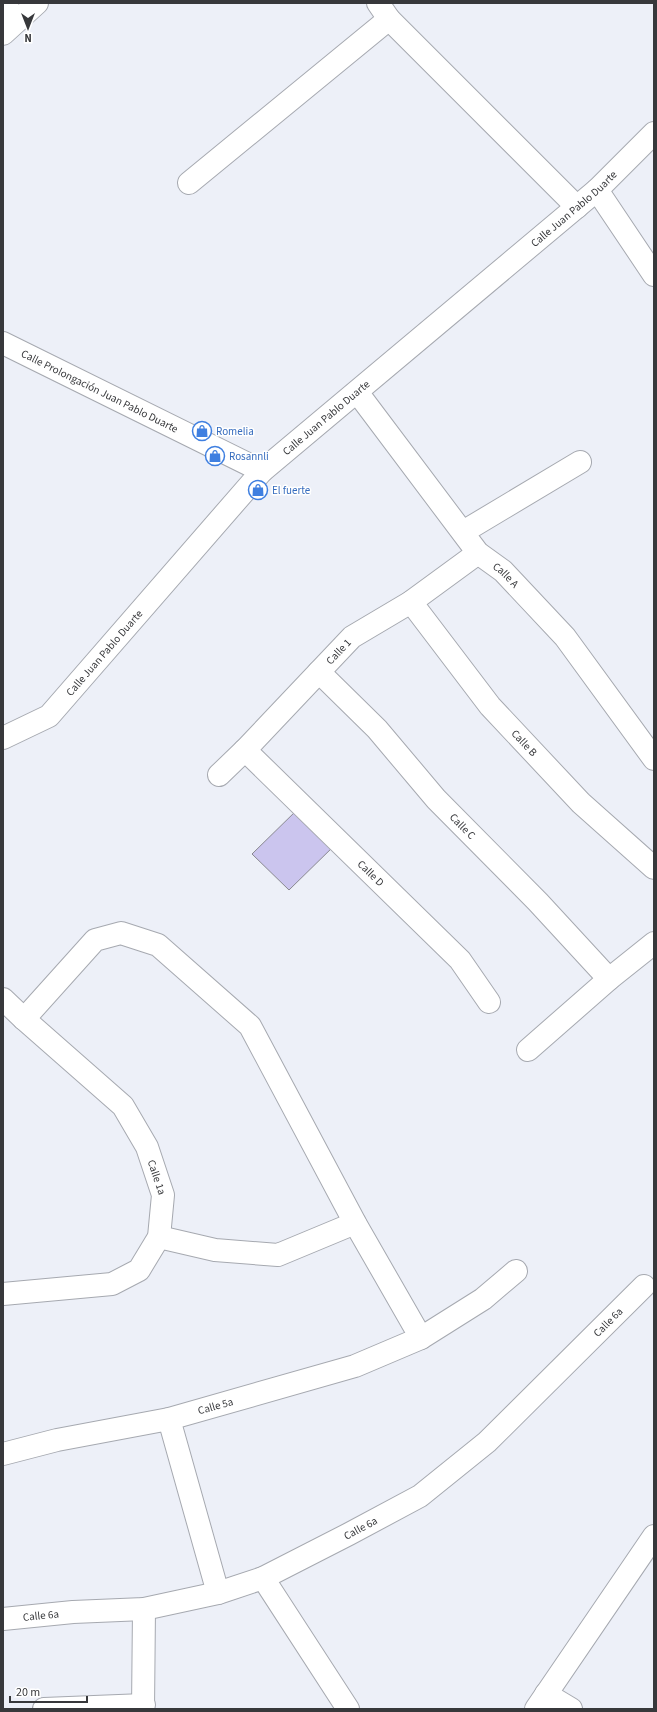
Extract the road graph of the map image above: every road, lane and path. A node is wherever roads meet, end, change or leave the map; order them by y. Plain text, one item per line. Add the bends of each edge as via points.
1 (37, 3) edge
2 (3, 4) edge
3 (384, 11) edge
4 (10, 27) edge
5 (654, 134) edge
6 (189, 183) dead end
7 (597, 190) junction
8 (577, 207) junction
9 (654, 275) edge
10 (3, 343) edge
11 (358, 392) junction
12 (580, 462) dead end
13 (262, 471) junction
14 (463, 532) junction
15 (478, 553) junction
16 (411, 602) junction
17 (319, 672) junction
18 (3, 738) edge
19 (245, 750) junction
20 (654, 759) edge
21 (219, 776) dead end
22 (654, 868) edge
23 (654, 943) edge
24 (609, 979) junction
25 (3, 998) edge
26 (489, 1002) dead end
27 (24, 1019) junction
28 (528, 1050) dead end
29 (356, 1223) junction
30 (159, 1237) junction
31 (516, 1271) dead end
32 (644, 1286) dead end
33 (3, 1294) edge
34 (421, 1338) junction
35 (169, 1419) junction
36 (3, 1454) edge
37 (654, 1536) edge
38 (263, 1578) junction
39 (218, 1593) junction
40 (144, 1609) junction
41 (3, 1620) edge
42 (541, 1701) edge
43 (144, 1707) edge
44 (44, 1709) edge
45 (348, 1709) edge
46 (571, 1709) edge

1 - 4 street
2 - 4 street
3 - 6 street
3 - 8 street
5 - 7 street, Calle Juan Pablo Duarte
7 - 8 street, Calle Juan Pablo Duarte
7 - 9 street
8 - 11 street, Calle Juan Pablo Duarte
10 - 13 street, Calle Prolongación Juan Pablo Duarte
11 - 13 street, Calle Juan Pablo Duarte
11 - 14 street, Calle A
12 - 14 street
13 - 18 street, Calle Juan Pablo Duarte via 49,716
14 - 15 street, Calle A
15 - 16 street, Calle 1
15 - 20 street, Calle A via 503,571 565,636
16 - 17 street, Calle 1 via 352,637
16 - 22 street, Calle B via 490,706 581,803
17 - 19 street, Calle 1
17 - 24 street, Calle C via 377,729 436,799 538,902
19 - 21 street, Calle 1
19 - 26 street, Calle D via 460,960
23 - 24 street
24 - 28 street
25 - 27 street, Calle 1a
27 - 29 street via 95,940 121,933 158,945 250,1026
27 - 30 street, Calle 1a via 123,1106 147,1147 163,1195
29 - 30 street via 278,1255 215,1250
29 - 34 street
30 - 33 street, Calle 1a via 139,1270 112,1284
31 - 34 street, Calle 5a via 483,1299
32 - 38 street, Calle 6a via 487,1442 420,1496
34 - 35 street, Calle 5a via 355,1366
35 - 36 street, Calle 5a via 58,1440
35 - 39 street
37 - 42 street
38 - 39 street, Calle 6a
38 - 45 street
39 - 40 street, Calle 6a
40 - 41 street, Calle 6a via 73,1612
40 - 43 street
42 - 46 street
43 - 44 street

